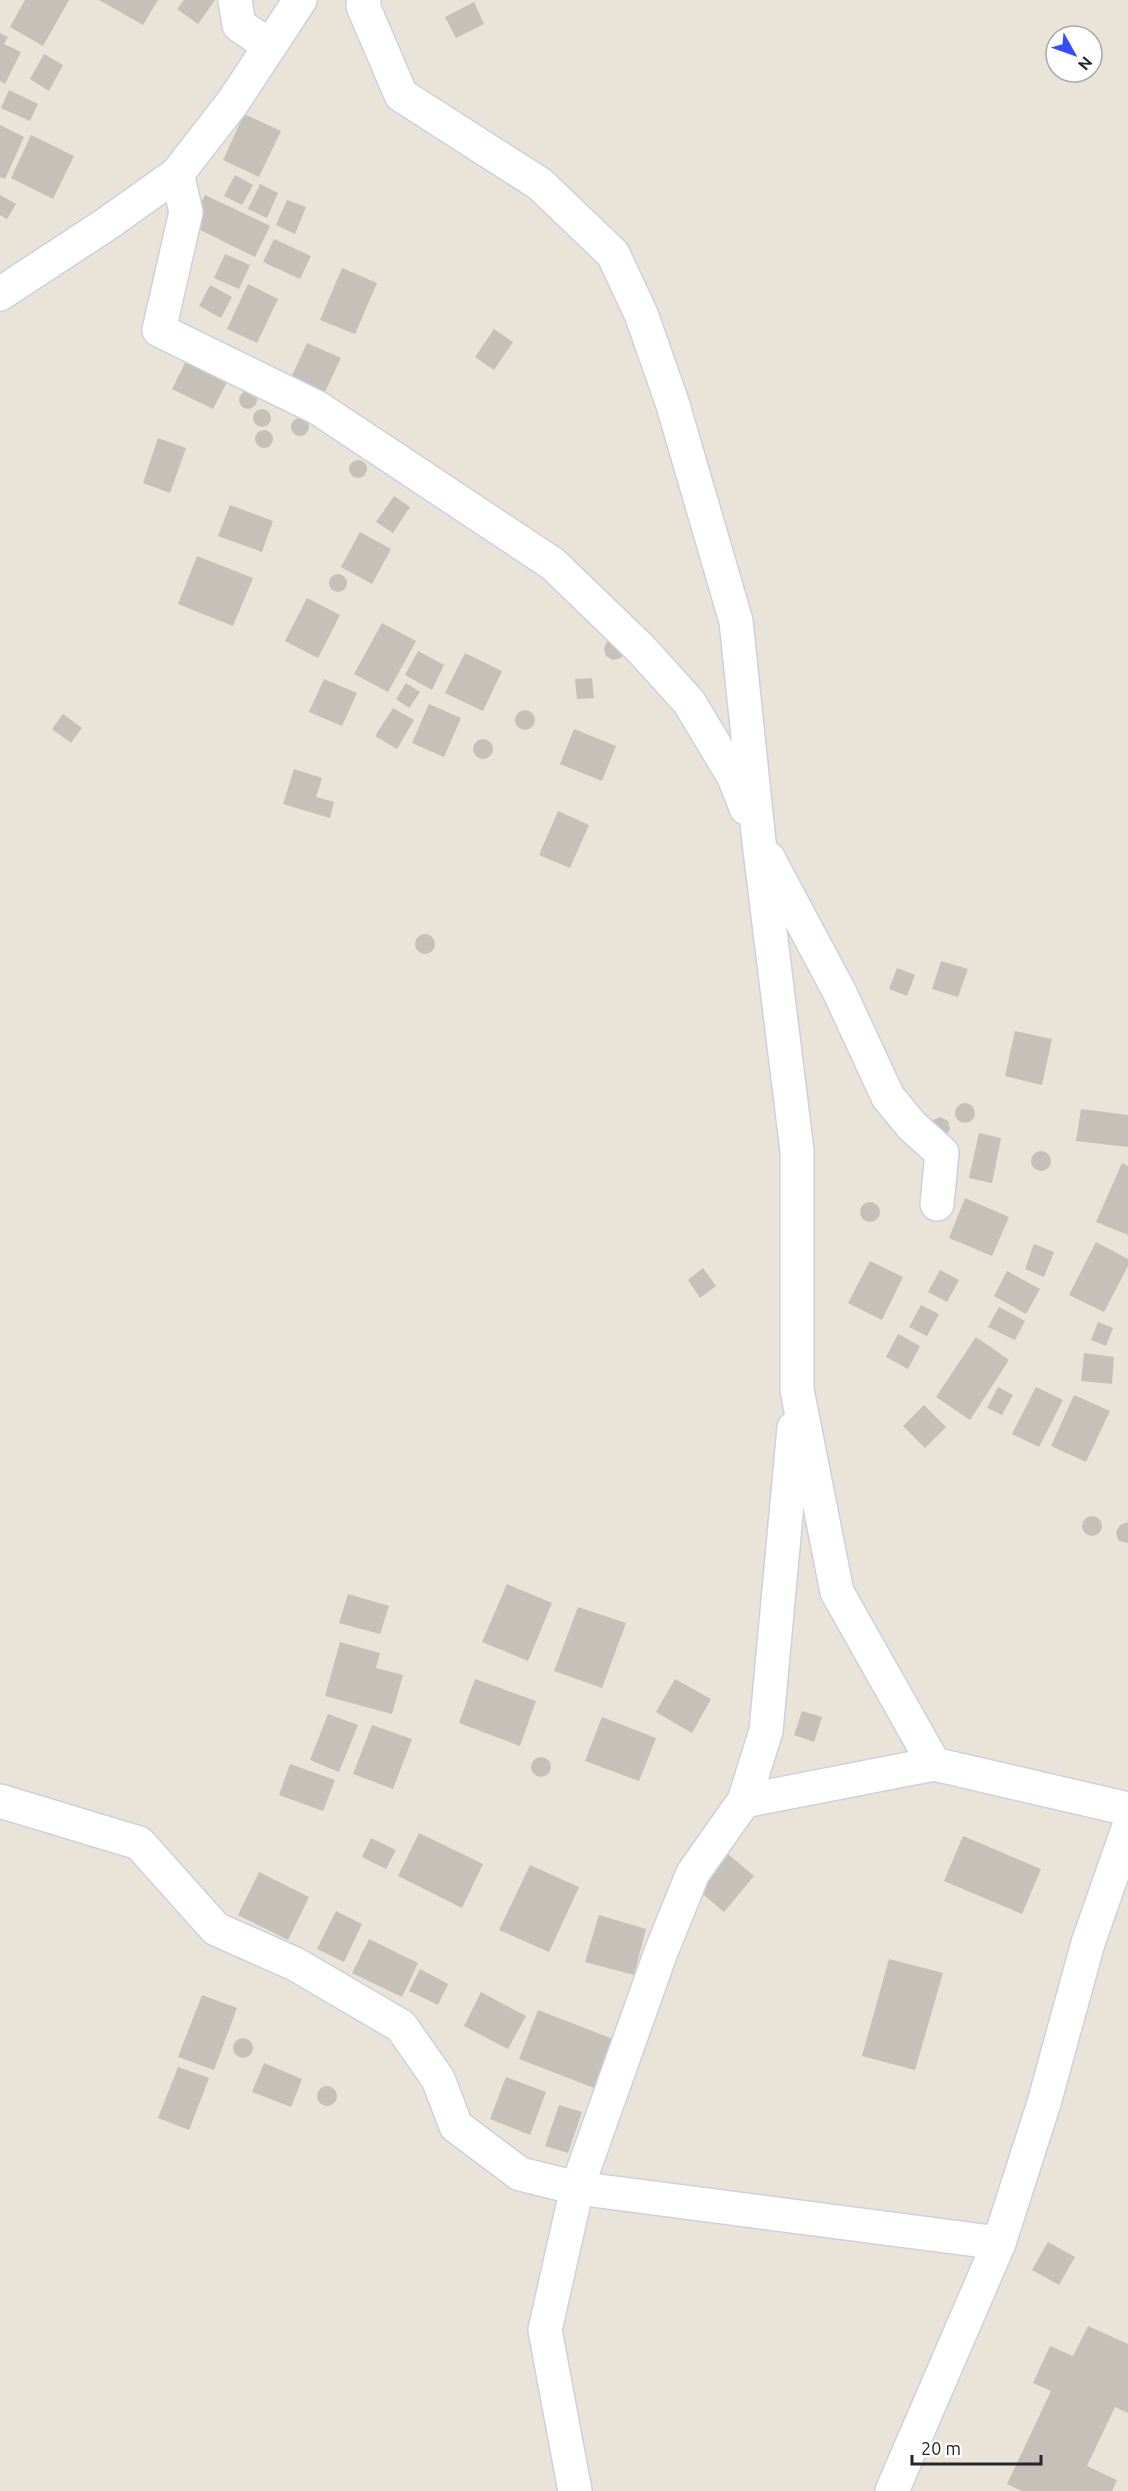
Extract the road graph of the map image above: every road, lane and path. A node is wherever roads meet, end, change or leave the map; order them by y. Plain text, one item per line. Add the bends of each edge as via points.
1 (235, 0) edge
2 (300, 0) edge
3 (363, 0) edge
4 (270, 46) junction
5 (177, 174) junction
6 (0, 294) edge
7 (759, 842) junction
8 (937, 1204) dead end
9 (797, 1390) junction
10 (934, 1764) junction
11 (0, 1801) edge
12 (744, 1801) junction
13 (1128, 1809) edge
14 (1128, 1829) edge
15 (577, 2188) junction
16 (999, 2243) junction
17 (575, 2491) edge
18 (892, 2491) edge

1 - 4 street via 238,25
2 - 4 street
3 - 7 street via 401,95 540,184 614,254 641,314 672,402 736,621
4 - 5 street
5 - 6 street
5 - 7 street via 186,212 159,330 318,408 553,564 641,649 689,702 734,777
7 - 8 street via 839,991 888,1097 942,1153
7 - 9 street via 797,1152
9 - 10 street via 837,1592
9 - 12 street via 766,1731
10 - 12 street
10 - 13 street
11 - 15 street via 139,1843 216,1929 295,1964 401,2026 438,2079 456,2126 520,2174
12 - 15 street via 693,1872
14 - 16 street via 1088,1943 1044,2103
15 - 16 street
15 - 17 street via 544,2330
16 - 18 street

